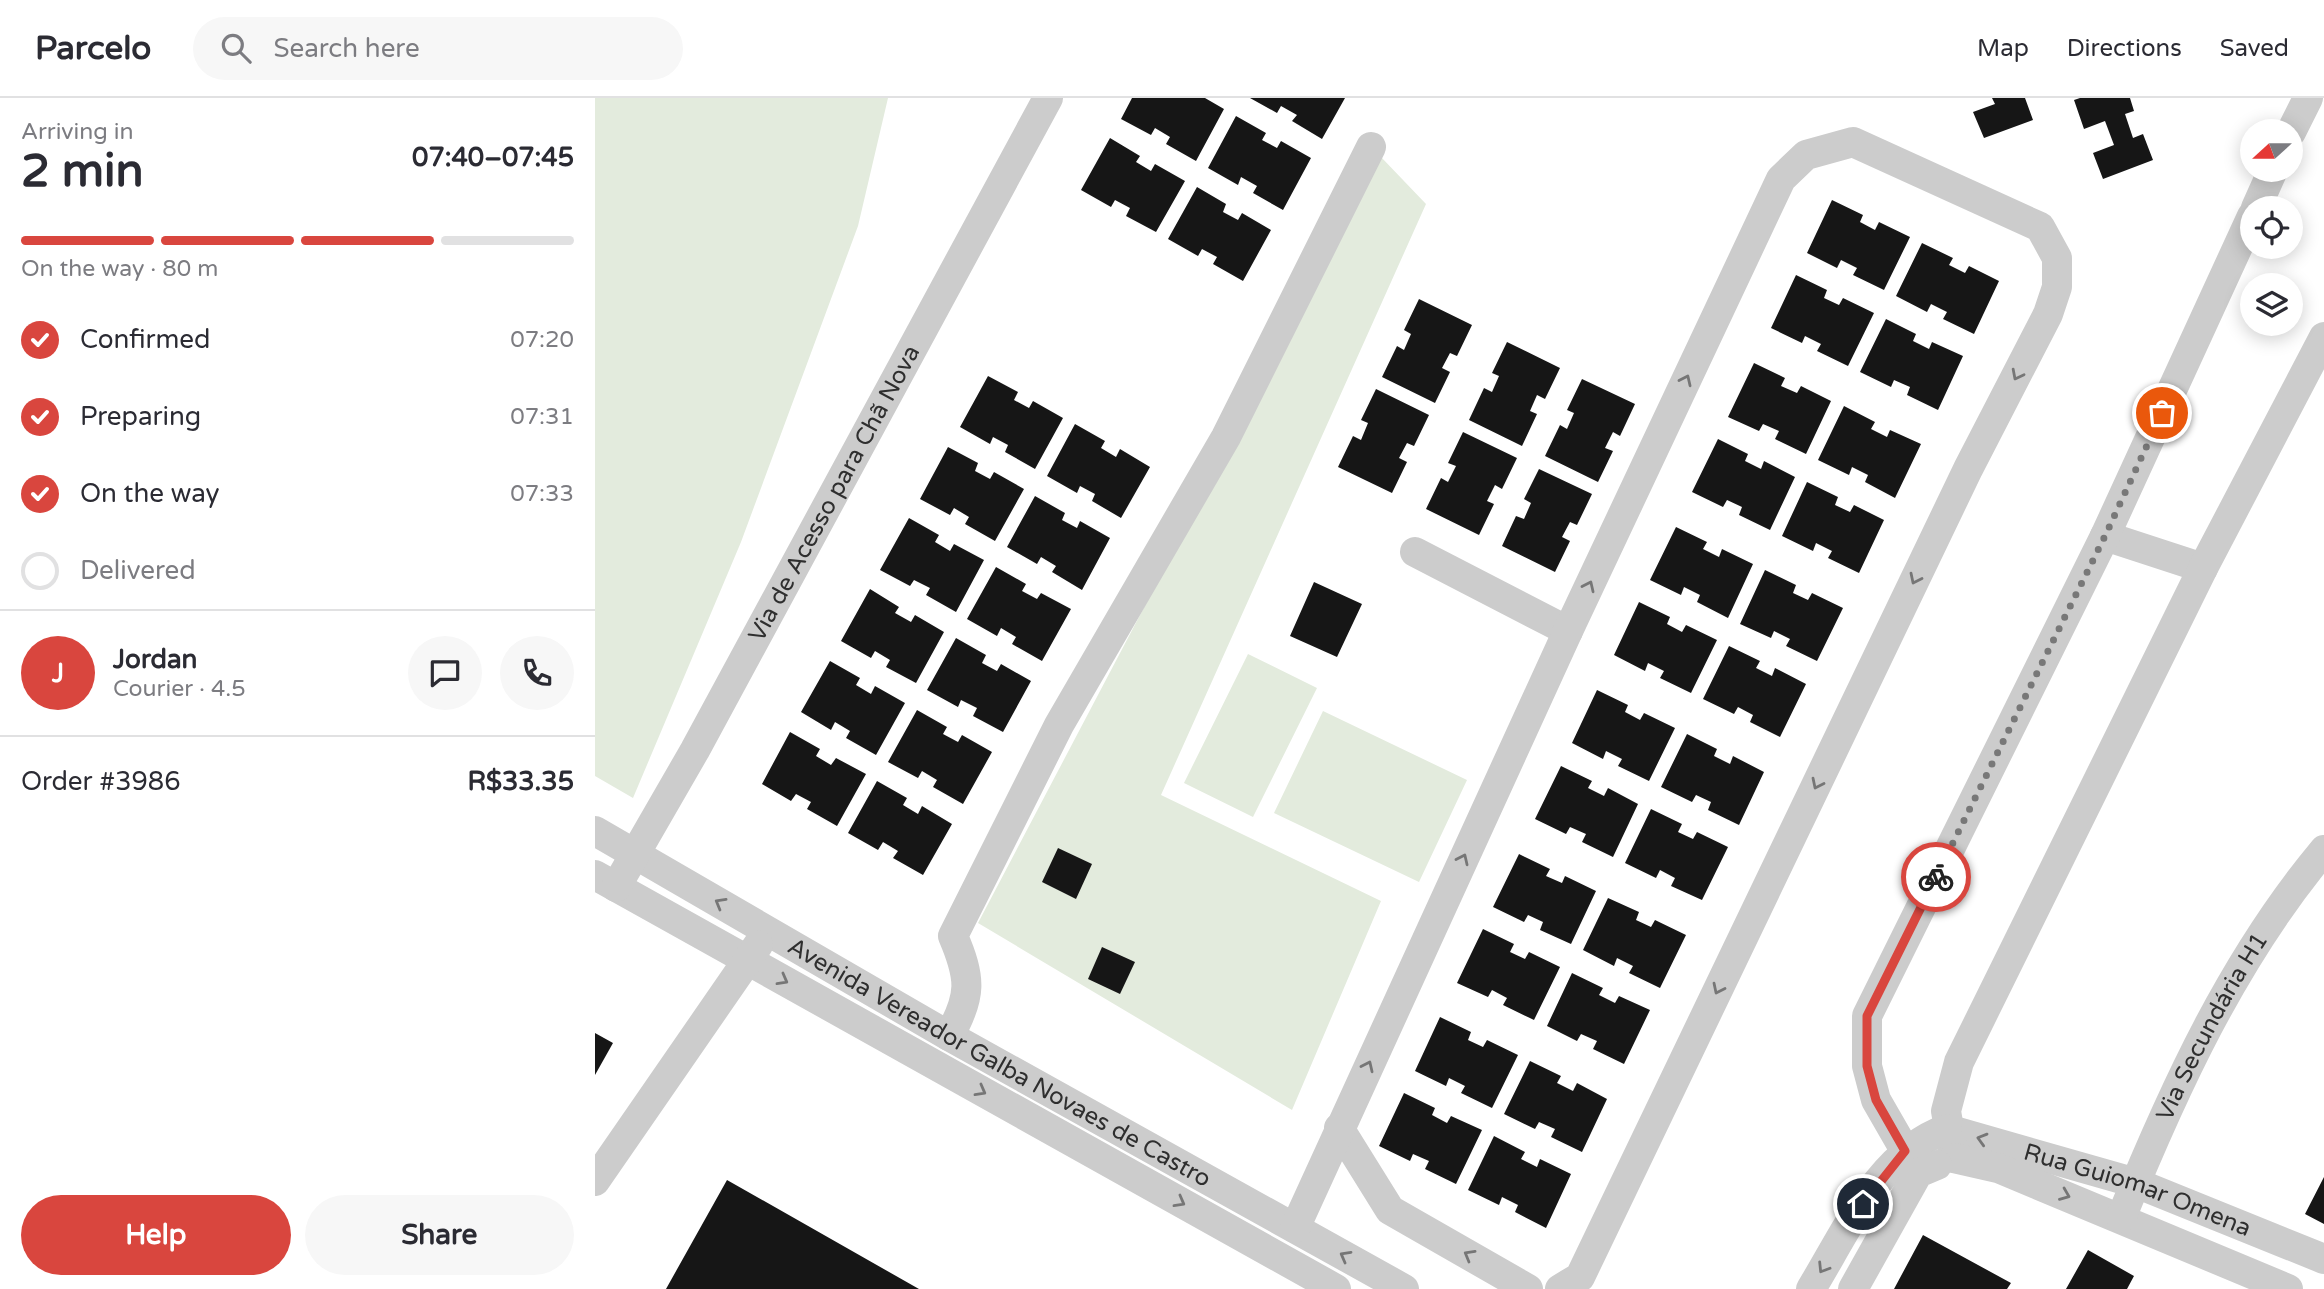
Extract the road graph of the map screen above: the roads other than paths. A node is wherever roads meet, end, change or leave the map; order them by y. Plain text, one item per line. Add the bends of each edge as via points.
1 (1048, 98) edge
2 (2308, 98) edge
3 (2298, 119) edge
4 (1371, 147) dead end
5 (2240, 242) edge
6 (2324, 337) edge
7 (2105, 536) junction
8 (1415, 552) dead end
9 (2203, 568) junction
10 (1568, 631) junction
11 (595, 831) edge
12 (2324, 850) edge
13 (636, 854) junction
14 (605, 881) edge
15 (767, 931) junction
16 (748, 961) junction
17 (949, 1036) junction
18 (1339, 1128) junction
19 (1951, 1143) junction
20 (1911, 1162) junction
21 (595, 1181) edge
22 (2136, 1183) junction
23 (2187, 1202) junction
24 (2121, 1218) junction
25 (1295, 1228) junction
26 (2168, 1240) junction
27 (2324, 1259) edge
28 (1336, 1289) edge
29 (1404, 1289) edge
30 (1528, 1289) edge
31 (1560, 1289) edge
32 (1811, 1289) edge
33 (1853, 1289) edge
34 (2288, 1289) edge

1 - 13 street, Via de Acesso para Chã Nova
2 - 3 street
4 - 17 street via 1226,437 1059,725 953,936 966,966 965,1008
5 - 7 street
6 - 9 street
7 - 9 street
7 - 20 street via 1867,1016 1867,1066 1876,1100
8 - 10 street
9 - 19 street via 1959,1062 1946,1111
18 -> 10 street
10 -> 31 street via 1781,179 1806,155 1853,142 2040,227 2057,258 2057,287 2048,314 1968,469 1580,1277
11 - 13 street, Avenida Vereador Galba Novaes de Castro
12 - 22 street, Via Secundária H1 via 2250,949 2176,1090
13 - 14 street, Via de Acesso para Chã Nova
15 -> 13 street, Avenida Vereador Galba Novaes de Castro
14 - 16 street, Avenida Vereador Galba Novaes de Castro
15 - 16 street
15 - 17 street, Avenida Vereador Galba Novaes de Castro
16 - 21 street
16 -> 28 street, Avenida Vereador Galba Novaes de Castro
17 - 25 street, Avenida Vereador Galba Novaes de Castro
18 - 25 street
30 -> 18 street via 1390,1210
19 - 20 street
22 -> 19 street, Rua Guiomar Omena
19 -> 24 street, Rua Guiomar Omena via 1998,1168
20 -> 32 street via 1863,1204
20 - 33 street
22 - 23 street, Rua Guiomar Omena
22 - 24 street, Via Secundária H1
23 - 26 street
23 - 27 street, Rua Guiomar Omena
24 - 26 street, Rua Guiomar Omena
29 -> 25 street, Avenida Vereador Galba Novaes de Castro
26 - 34 street, Rua Guiomar Omena

